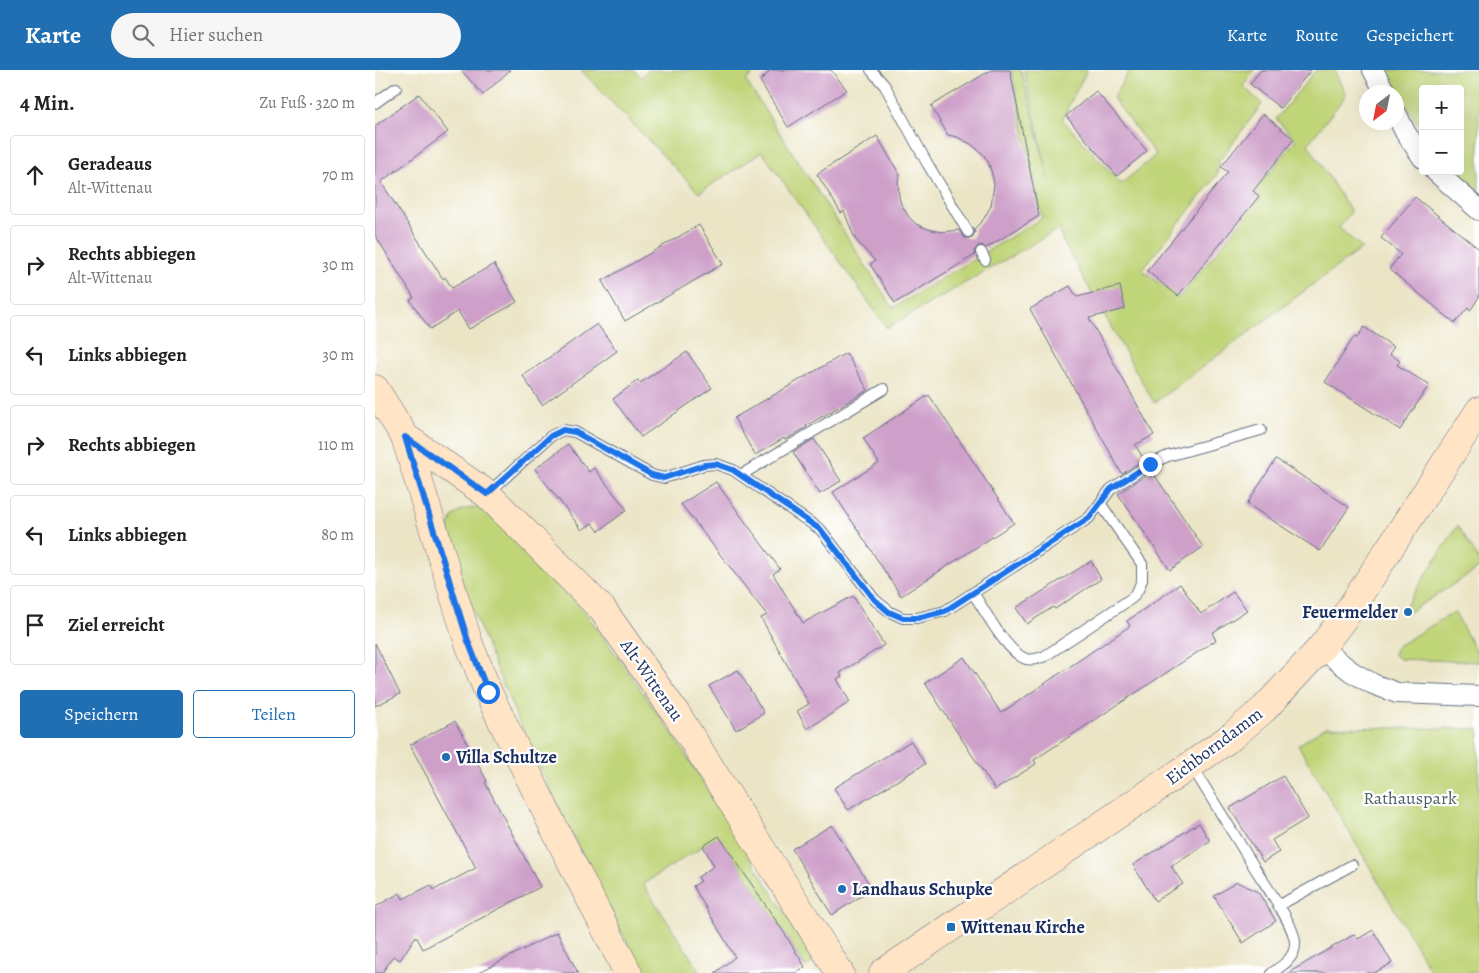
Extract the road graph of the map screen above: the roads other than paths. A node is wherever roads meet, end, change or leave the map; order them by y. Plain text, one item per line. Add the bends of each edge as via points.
1 (871, 70) edge
2 (1373, 70) edge
3 (1381, 85) edge
4 (396, 88) dead end
5 (375, 103) edge
6 (1404, 130) edge
7 (1419, 152) edge
8 (1440, 175) edge
9 (1479, 210) edge
10 (968, 232) dead end
11 (375, 389) edge
12 (883, 389) dead end
13 (1479, 411) edge
14 (1261, 430) dead end
15 (405, 437) junction
16 (741, 475) junction
17 (487, 494) junction
18 (1100, 503) junction
19 (973, 593) junction
20 (1321, 648) junction
21 (1479, 696) edge
22 (1191, 765) junction
23 (1352, 866) dead end
24 (1278, 906) junction
25 (628, 973) edge
26 (840, 973) edge
27 (883, 973) edge
28 (1272, 973) edge

1 - 10 lane via 885,86
2 - 3 street
4 - 5 lane
6 - 7 street
8 - 9 street
11 - 15 main road, Alt-Wittenau
12 - 16 lane
13 - 20 main road, Eichborndamm
14 - 18 lane via 1150,464 1111,489
15 - 17 main road, Alt-Wittenau
15 - 25 main road, Alt-Wittenau via 459,615 488,692
16 - 17 lane via 716,464 664,478 652,475 575,432 563,430 551,436
16 - 19 lane via 821,530 875,600 889,612 903,618 917,618 945,611
17 - 26 main road, Alt-Wittenau via 602,609 677,715
18 - 19 lane via 1089,518
18 - 19 lane via 1142,564 1142,580 1132,598 1045,656 1034,660 1026,659 1008,645
20 - 21 street via 1352,672 1397,693
20 - 22 main road, Eichborndamm via 1264,709
22 - 24 lane
22 - 27 main road, Eichborndamm
23 - 24 lane
24 - 28 lane via 1290,926 1295,945 1290,959

